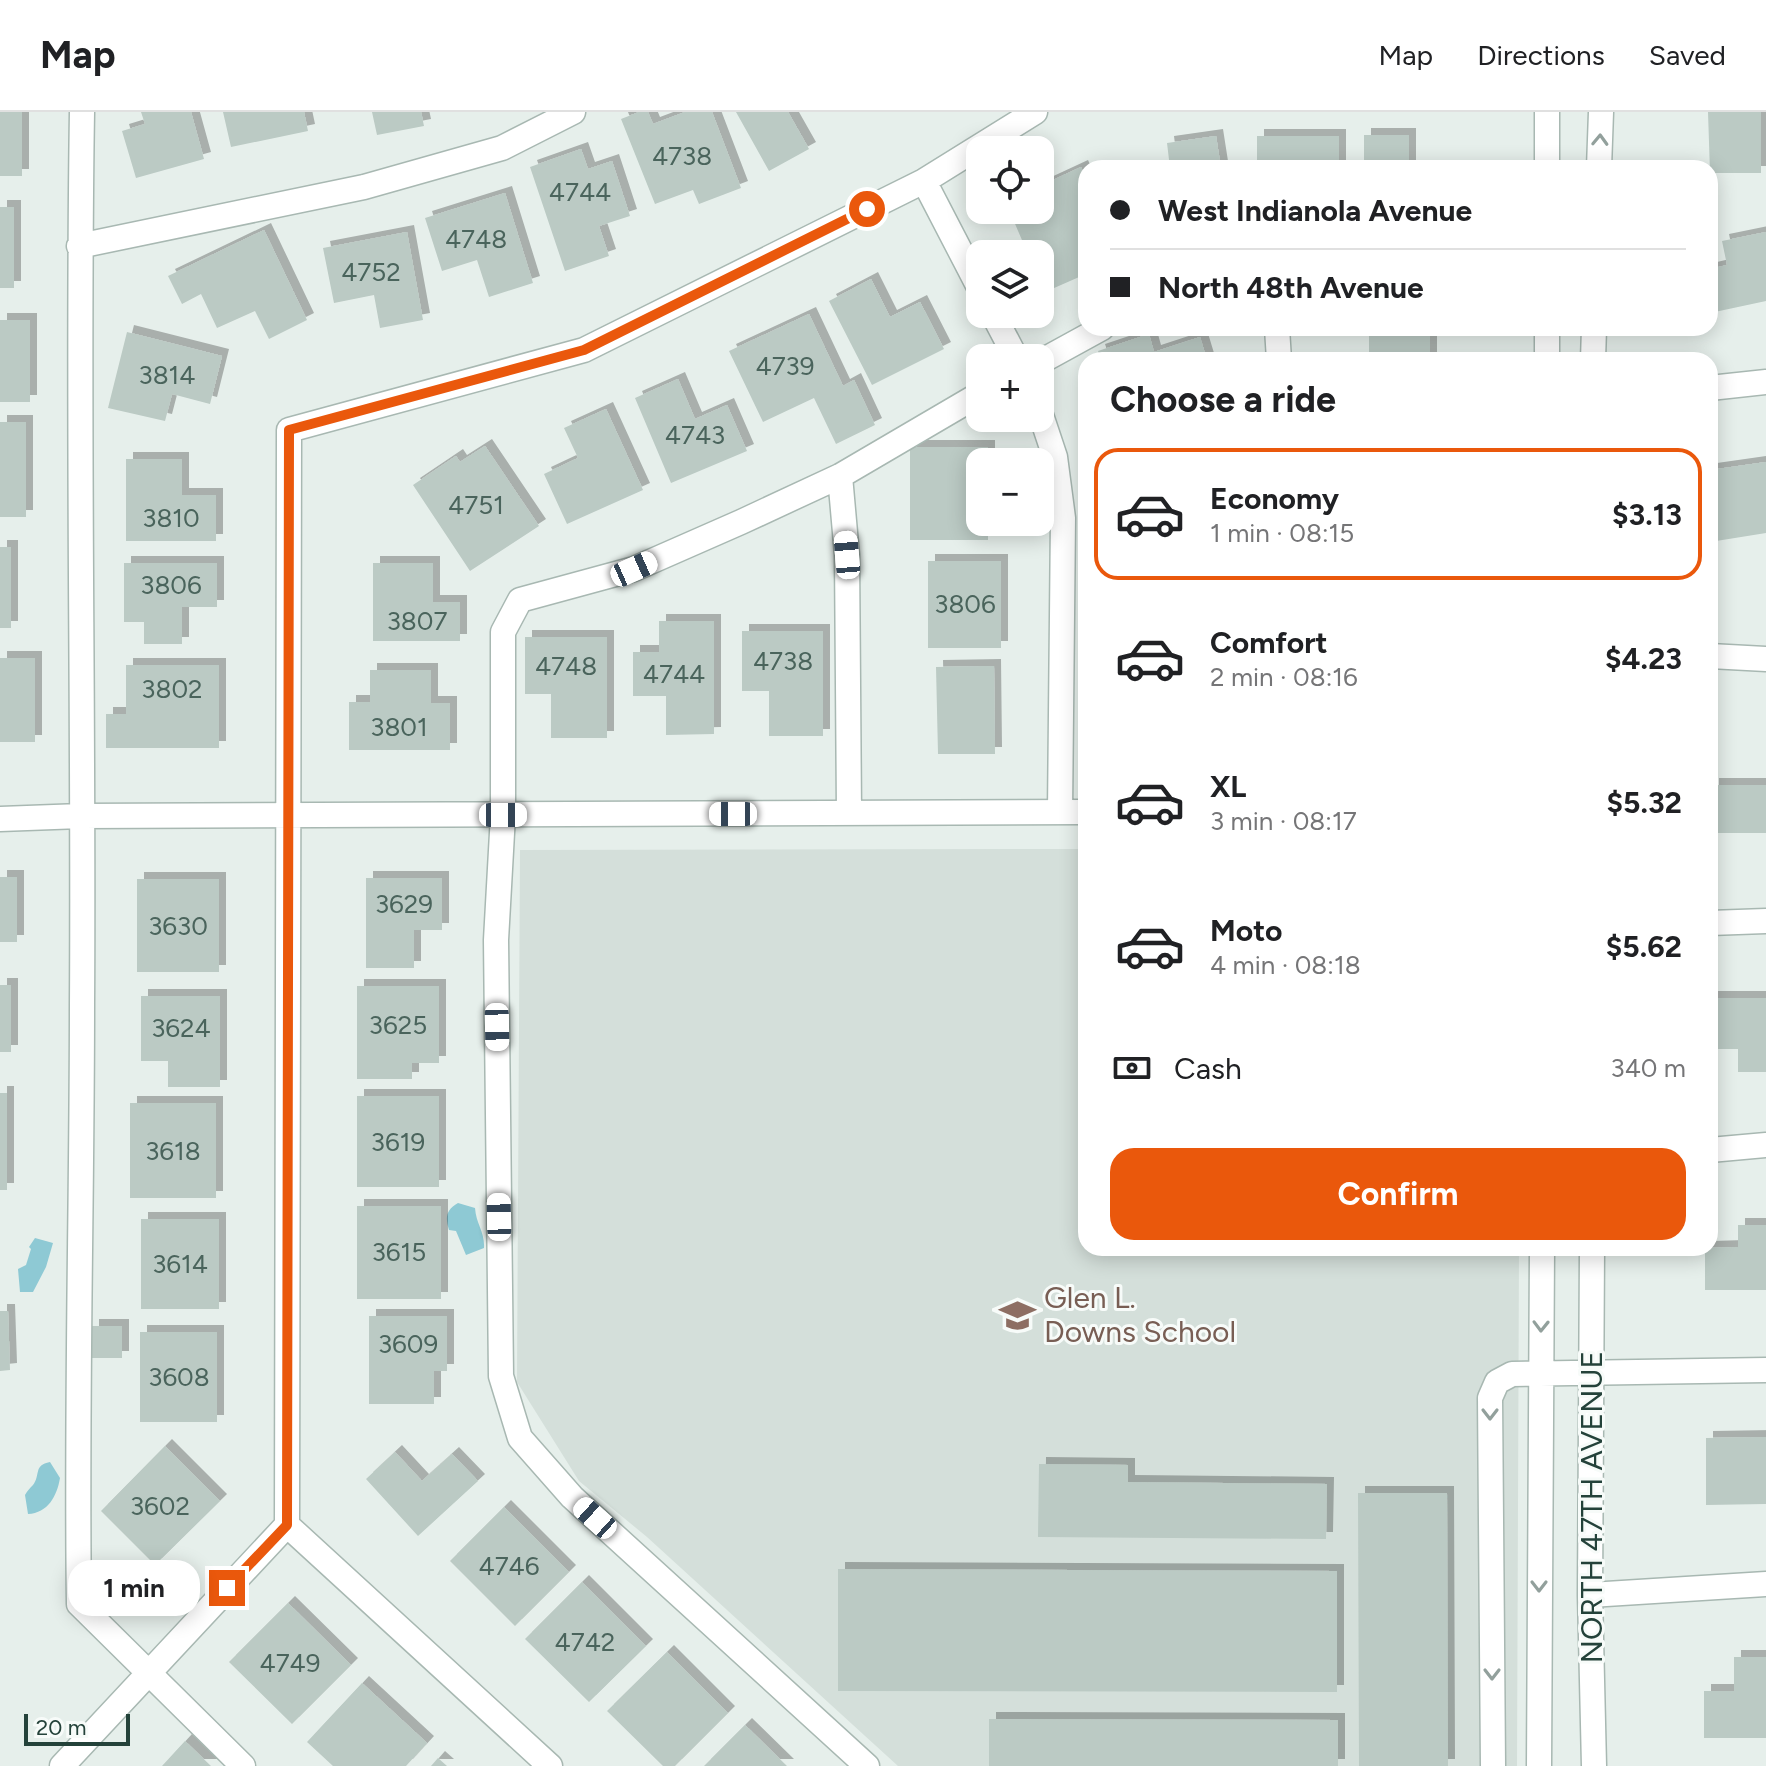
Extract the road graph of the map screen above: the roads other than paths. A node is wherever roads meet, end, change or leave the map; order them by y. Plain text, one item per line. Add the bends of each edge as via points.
1 (82, 112) edge
2 (573, 112) edge
3 (1035, 112) edge
4 (1547, 112) edge
5 (1601, 112) edge
6 (1547, 160) edge
7 (1599, 160) edge
8 (924, 181) junction
9 (79, 246) junction
10 (966, 262) edge
11 (1087, 336) edge
12 (1054, 354) edge
13 (1766, 382) edge
14 (1718, 387) edge
15 (966, 402) edge
16 (1047, 432) edge
17 (840, 476) junction
18 (1718, 656) edge
19 (1766, 659) edge
20 (1060, 812) junction
21 (1078, 812) edge
22 (849, 813) junction
23 (503, 815) junction
24 (81, 816) junction
25 (290, 816) junction
26 (0, 819) edge
27 (1766, 921) edge
28 (1718, 923) edge
29 (1766, 1145) edge
30 (1718, 1149) edge
31 (1542, 1256) edge
32 (1592, 1256) edge
33 (1766, 1370) edge
34 (1593, 1372) junction
35 (1540, 1374) junction
36 (287, 1525) junction
37 (1766, 1584) edge
38 (1590, 1595) junction
39 (148, 1673) junction
40 (62, 1766) edge
41 (243, 1766) edge
42 (550, 1766) edge
43 (867, 1766) edge
44 (1493, 1766) edge
45 (1539, 1766) edge
46 (1594, 1766) edge

1 - 9 street
2 - 9 street via 502,148 364,187
3 - 8 street
4 - 6 street
7 -> 5 street
8 - 10 street
8 - 25 street via 584,350 289,430
9 - 24 street
11 - 12 street
13 - 14 street
15 - 17 street
16 - 20 street via 1063,518
17 - 22 street via 847,555
17 - 23 street via 634,569 520,600 503,632
18 - 19 street
20 - 21 street
20 - 22 street
22 - 23 street
23 - 25 street
23 - 43 street via 496,940 501,1376 520,1438 572,1497
24 - 25 street
24 - 26 street
24 - 39 street via 79,1604
25 - 36 street
27 - 28 street
29 - 30 street
31 -> 35 street, NORTH 47TH AVENUE
32 - 34 street, NORTH 47TH AVENUE
33 - 34 street
34 - 35 street
34 - 38 street, NORTH 47TH AVENUE
35 -> 44 street via 1512,1374 1497,1382 1490,1398
35 -> 45 street, NORTH 47TH AVENUE
36 - 39 street
36 - 42 street
37 - 38 street
38 - 46 street, NORTH 47TH AVENUE
39 - 40 street
39 - 41 street

